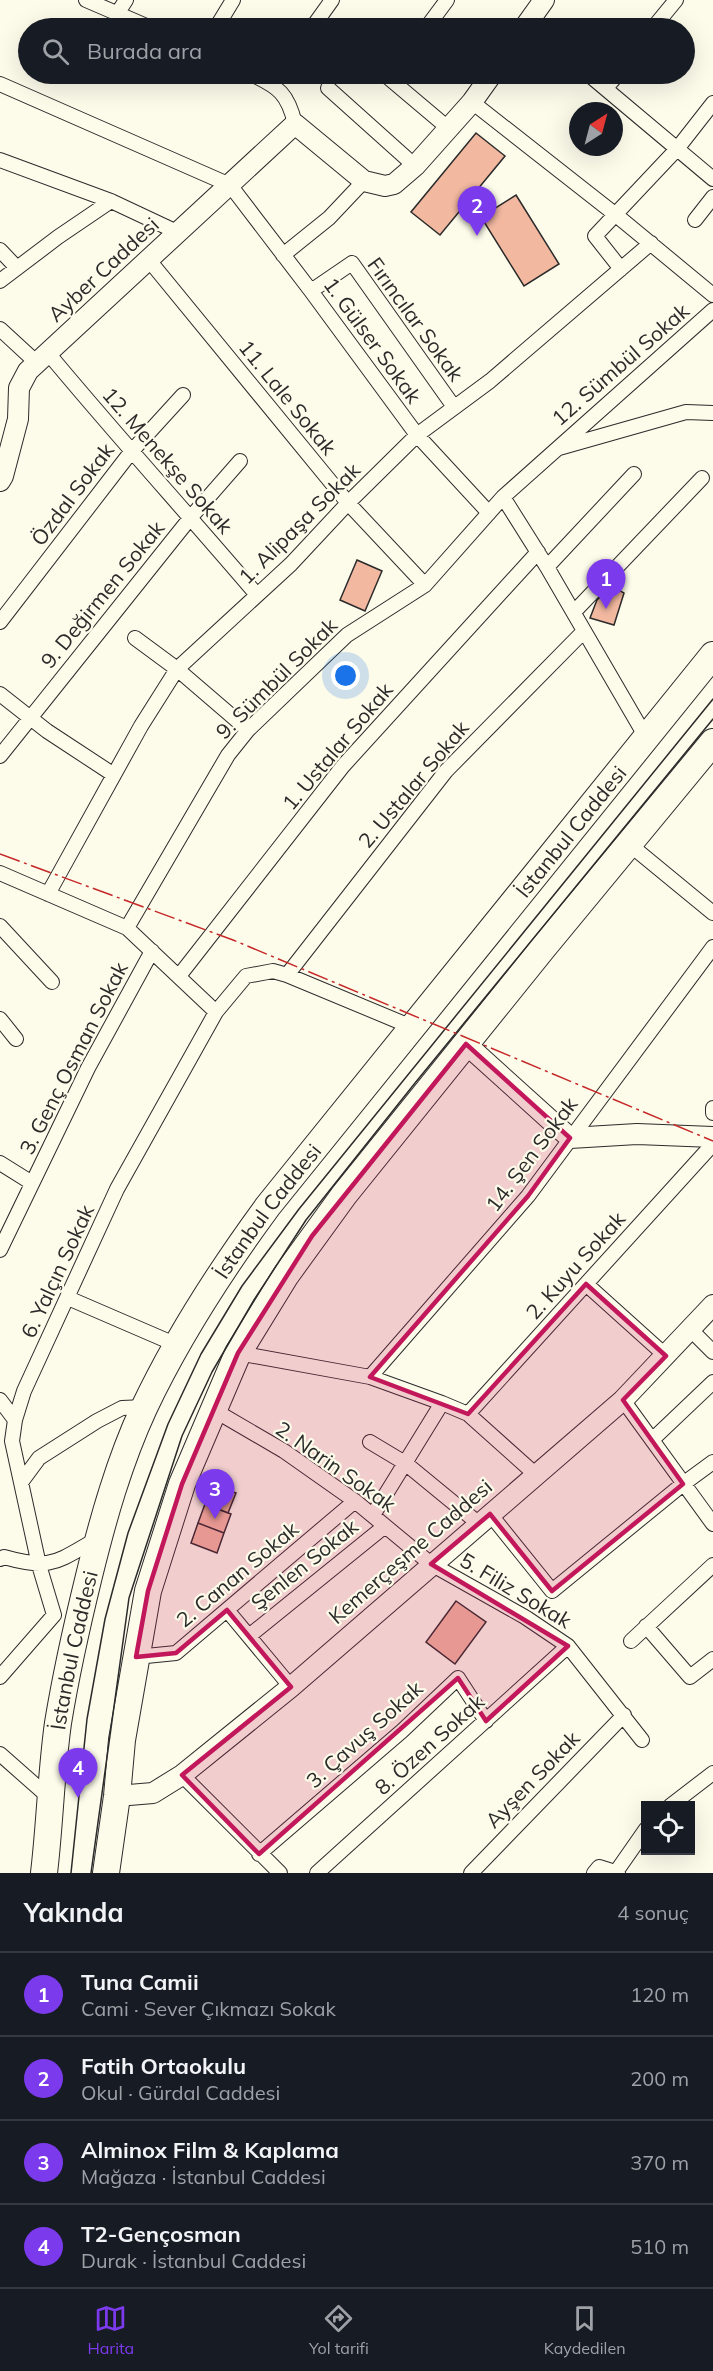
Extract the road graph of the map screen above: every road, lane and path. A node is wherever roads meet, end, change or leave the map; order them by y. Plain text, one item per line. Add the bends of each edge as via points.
1 (86, 0) edge
2 (126, 0) edge
3 (233, 0) edge
4 (332, 0) edge
5 (447, 0) edge
6 (544, 0) edge
7 (676, 0) edge
8 (117, 14) junction
9 (127, 18) edge
10 (222, 18) edge
11 (319, 18) edge
12 (434, 18) edge
13 (534, 18) edge
14 (661, 18) edge
15 (0, 84) edge
16 (280, 84) edge
17 (396, 84) edge
18 (485, 84) edge
19 (601, 84) edge
20 (609, 84) edge
21 (328, 88) dead end
22 (606, 88) junction
23 (472, 102) junction
24 (713, 103) edge
25 (295, 124) junction
26 (448, 128) junction
27 (677, 149) junction
28 (0, 160) edge
29 (415, 166) junction
30 (713, 179) edge
31 (364, 180) junction
32 (230, 185) junction
33 (713, 197) edge
34 (111, 201) junction
35 (616, 215) junction
36 (695, 220) dead end
37 (177, 232) junction
38 (651, 243) junction
39 (0, 250) edge
40 (283, 255) junction
41 (148, 259) junction
42 (16, 268) junction
43 (621, 269) junction
44 (0, 281) edge
45 (311, 291) junction
46 (713, 295) edge
47 (713, 310) edge
48 (0, 329) edge
49 (43, 358) junction
50 (183, 395) dead end
51 (454, 407) junction
52 (713, 413) edge
53 (417, 435) junction
54 (6, 441) edge
55 (554, 449) junction
56 (130, 452) junction
57 (240, 461) dead end
58 (634, 474) dead end
59 (702, 477) dead end
60 (0, 481) edge
61 (502, 497) junction
62 (348, 503) junction
63 (489, 513) junction
64 (191, 517) junction
65 (538, 552) junction
66 (547, 567) junction
67 (424, 585) junction
68 (257, 595) junction
69 (574, 612) junction
70 (0, 622) edge
71 (584, 631) junction
72 (135, 638) dead end
73 (713, 655) edge
74 (177, 669) junction
75 (0, 694) edge
76 (30, 717) junction
77 (248, 730) junction
78 (647, 739) junction
79 (713, 742) edge
80 (0, 756) edge
81 (114, 776) junction
82 (629, 844) junction
83 (4, 879) edge
84 (48, 894) junction
85 (713, 913) edge
86 (0, 926) edge
87 (127, 928) junction
88 (713, 946) edge
89 (152, 951) junction
90 (287, 975) junction
91 (180, 976) junction
92 (52, 982) dead end
93 (216, 1012) junction
94 (0, 1019) edge
95 (412, 1027) junction
96 (16, 1039) dead end
97 (466, 1044) junction
98 (713, 1108) edge
99 (713, 1113) edge
100 (713, 1137) edge
101 (570, 1138) junction
102 (713, 1144) edge
103 (0, 1163) edge
104 (32, 1183) junction
105 (0, 1248) edge
106 (586, 1284) junction
107 (68, 1298) junction
108 (713, 1305) edge
109 (691, 1330) junction
110 (177, 1345) junction
111 (713, 1352) edge
112 (238, 1353) junction
113 (666, 1356) junction
114 (370, 1377) junction
115 (713, 1382) edge
116 (0, 1400) edge
117 (623, 1400) junction
118 (442, 1403) junction
119 (145, 1407) junction
120 (213, 1409) junction
121 (468, 1414) junction
122 (15, 1420) junction
123 (652, 1440) junction
124 (370, 1442) dead end
125 (713, 1462) edge
126 (405, 1463) junction
127 (535, 1474) junction
128 (22, 1481) junction
129 (683, 1484) junction
130 (355, 1501) junction
131 (372, 1515) junction
132 (484, 1518) junction
133 (713, 1524) edge
134 (385, 1526) junction
135 (99, 1538) junction
136 (0, 1559) edge
137 (431, 1564) junction
138 (39, 1565) junction
139 (713, 1565) edge
140 (227, 1610) junction
141 (646, 1626) junction
142 (249, 1636) junction
143 (631, 1641) dead end
144 (568, 1646) junction
145 (136, 1657) junction
146 (713, 1659) edge
147 (0, 1677) edge
148 (291, 1687) junction
149 (624, 1715) junction
150 (486, 1720) junction
151 (642, 1740) dead end
152 (0, 1754) edge
153 (713, 1773) edge
154 (182, 1775) junction
155 (117, 1796) junction
156 (51, 1799) junction
157 (677, 1801) edge
158 (641, 1835) edge
159 (259, 1854) junction
160 (617, 1872) edge
161 (44, 1873) edge
162 (106, 1873) edge
163 (280, 1873) edge
164 (317, 1873) edge
165 (471, 1873) edge
166 (594, 1873) edge

1 - 8 street
2 - 8 street
3 - 10 street
4 - 11 street
5 - 12 street
6 - 13 main road
7 - 14 street
8 - 9 street
15 - 32 street
16 - 25 street
17 - 26 street
18 - 23 main road
19 - 22 street
20 - 22 street
21 - 29 street
22 - 27 street
23 - 26 main road
23 - 35 street
24 - 27 street
25 - 31 main road
25 - 32 main road, Ayber Caddesi
26 - 29 main road
27 - 30 street
27 - 35 street
28 - 34 street
29 - 31 main road via 394,184 376,185
31 - 40 street via 329,218
32 - 37 main road, Ayber Caddesi
32 - 40 street, 1. Gülser Sokak
33 - 36 street
34 - 37 street
34 - 42 street
35 - 38 street
35 - 43 street via 594,236
37 - 41 main road, Ayber Caddesi
38 - 43 street, 1. Alipaşa Sokak
38 - 46 street
39 - 42 street
40 - 45 street, 1. Gülser Sokak
41 - 49 main road, Ayber Caddesi
41 - 62 street, 11. Lale Sokak
42 - 44 street
43 - 51 street, 1. Alipaşa Sokak
45 - 51 street, Fırıncılar Sokak via 352,263
45 - 53 street, 1. Gülser Sokak
47 - 55 street, 12. Sümbül Sokak
48 - 49 street, 12. Menekşe Sokak
49 - 54 main road, Ayber Caddesi via 28,371 19,388 18,419
49 - 56 street, 12. Menekşe Sokak
50 - 56 street, Özdal Sokak
51 - 53 street, 1. Alipaşa Sokak
52 - 55 street via 686,412
53 - 62 street, 1. Alipaşa Sokak
53 - 63 street, 1. Gülser Sokak
54 - 60 main road, Ayber Caddesi
55 - 61 street, 9. Sümbül Sokak
56 - 64 street, 12. Menekşe Sokak
56 - 70 street, Özdal Sokak
57 - 64 street, 9. Değirmen Sokak
58 - 66 street
59 - 69 street
61 - 63 street, 9. Sümbül Sokak
61 - 65 street
62 - 67 street, 11. Lale Sokak
62 - 68 street, 1. Alipaşa Sokak
63 - 67 street, 9. Sümbül Sokak
64 - 68 street, 12. Menekşe Sokak
64 - 76 street, 9. Değirmen Sokak
65 - 66 street
65 - 91 street, 1. Ustalar Sokak via 343,766
66 - 69 street
67 - 77 street, 9. Sümbül Sokak via 347,635
68 - 74 street, 1. Alipaşa Sokak
69 - 71 street
71 - 78 street
71 - 90 street, 2. Ustalar Sokak via 446,771
72 - 74 street
73 - 78 highway, İstanbul Caddesi
74 - 77 street
74 - 81 street, 1. Alipaşa Sokak
75 - 76 street
76 - 80 street, 9. Değirmen Sokak
76 - 81 street
77 - 87 street, 9. Sümbül Sokak via 228,755
78 - 95 highway, İstanbul Caddesi
79 - 82 highway
81 - 84 street, 1. Alipaşa Sokak
82 - 85 street
82 - 97 highway
83 - 84 street
84 - 87 street
86 - 92 street
87 - 89 street
88 - 101 street, 14. Şen Sokak
89 - 91 street
89 - 104 street, 3. Genç Osman Sokak via 88,1068
90 - 93 street, 6. Yalçın Sokak via 273,971 246,976
90 - 95 street
91 - 93 street
93 - 107 street, 6. Yalçın Sokak via 117,1189
94 - 96 street
95 - 110 highway, İstanbul Caddesi via 261,1216
97 - 101 main road
97 - 112 highway via 312,1236
98 - 99 street
100 - 101 main road via 637,1134
101 - 114 street, 14. Şen Sokak via 528,1196
102 - 106 street, 2. Kuyu Sokak
103 - 104 street
104 - 105 street, 3. Genç Osman Sokak
106 - 113 street
106 - 121 street, 2. Kuyu Sokak
107 - 110 street
107 - 122 street, 6. Yalçın Sokak via 24,1391
108 - 109 main road, Kemerçeşme Caddesi
109 - 111 street
109 - 113 main road, Kemerçeşme Caddesi
110 - 119 highway, İstanbul Caddesi
112 - 114 street
112 - 120 highway
113 - 117 main road, Kemerçeşme Caddesi
114 - 118 street
115 - 123 street
116 - 122 street
117 - 123 street
117 - 127 main road, Kemerçeşme Caddesi
118 - 121 street
118 - 126 street
119 - 128 street via 122,1408 97,1421 39,1458
119 - 135 highway, İstanbul Caddesi via 121,1465
120 - 130 street, 2. Narin Sokak via 284,1451
120 - 145 highway via 182,1484 148,1591
121 - 127 street
122 - 128 street, 6. Yalçın Sokak via 12,1441
123 - 129 street
124 - 126 street
125 - 129 street
126 - 131 street
126 - 132 street
127 - 132 main road, Kemerçeşme Caddesi
128 - 138 street, 6. Yalçın Sokak
129 - 132 street via 552,1591
129 - 133 street
130 - 131 street, 2. Narin Sokak
130 - 140 street, 2. Canan Sokak
131 - 134 street, 2. Narin Sokak
132 - 137 main road, Kemerçeşme Caddesi
134 - 137 street, 2. Narin Sokak
134 - 142 street, Şenlen Sokak
135 - 138 street via 54,1563
135 - 156 highway, İstanbul Caddesi via 58,1723
136 - 138 street
137 - 144 street, 5. Filiz Sokak
137 - 148 main road, Kemerçeşme Caddesi
138 - 147 street, 6. Yalçın Sokak via 54,1615
139 - 141 street
140 - 142 street
140 - 145 street, 2. Canan Sokak via 176,1653
141 - 143 street
141 - 146 street via 690,1677
142 - 148 street
144 - 149 street, 5. Filiz Sokak
144 - 150 street, 8. Özen Sokak
145 - 155 highway
148 - 154 main road, Kemerçeşme Caddesi
149 - 151 street, 5. Filiz Sokak
149 - 165 street, Ayşen Sokak
150 - 159 street, 3. Çavuş Sokak via 458,1678
150 - 164 street, 8. Özen Sokak
152 - 156 street
153 - 157 street
154 - 155 main road, Kemerçeşme Caddesi via 153,1793
154 - 159 street
155 - 162 highway
156 - 161 highway, İstanbul Caddesi
158 - 160 street
159 - 163 street
160 - 166 street via 599,1867

